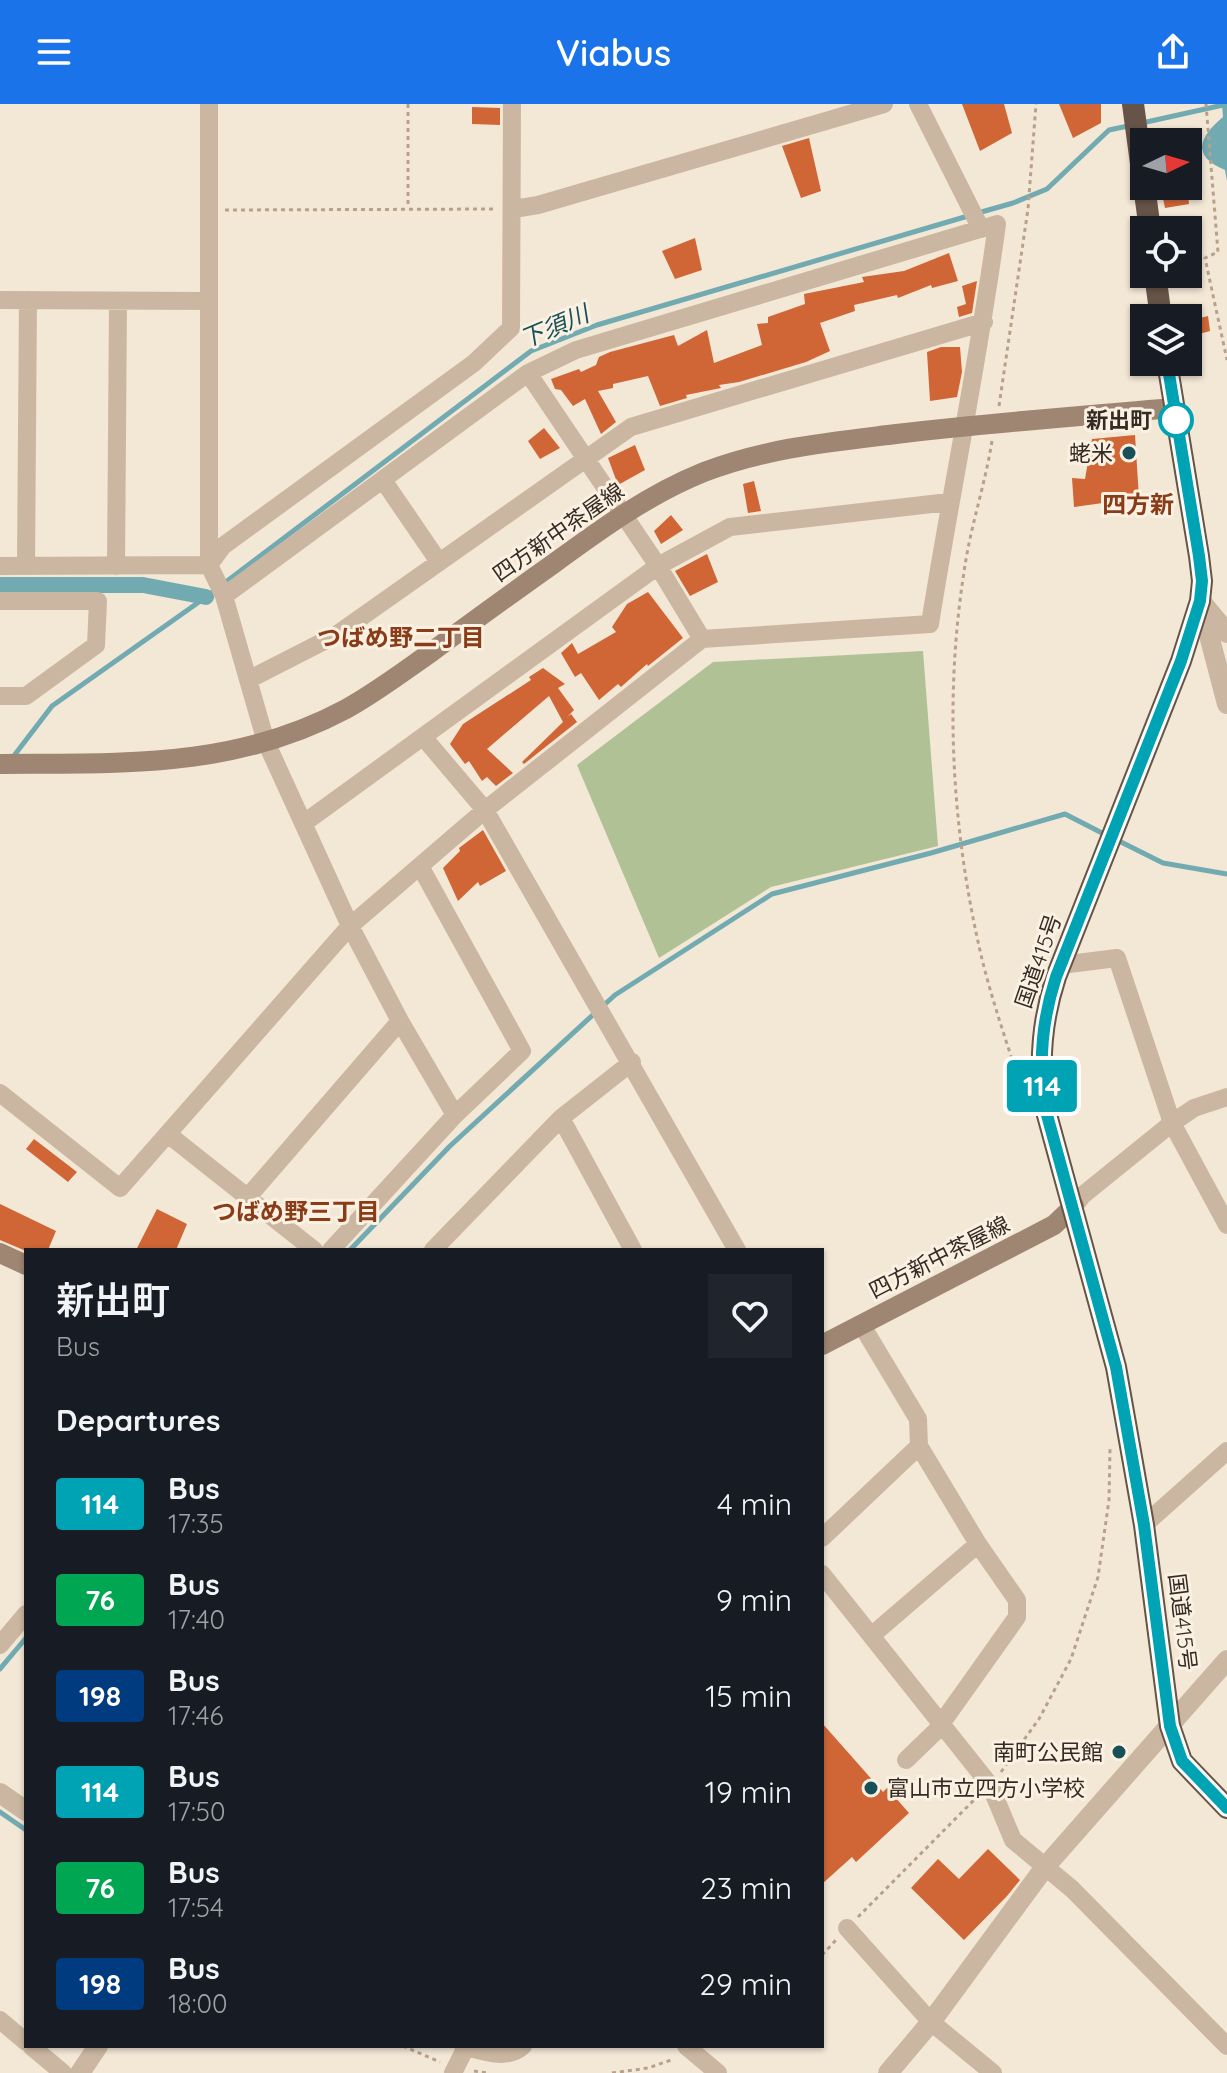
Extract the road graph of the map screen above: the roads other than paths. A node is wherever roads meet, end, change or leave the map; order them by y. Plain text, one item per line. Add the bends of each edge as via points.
1 (209, 104) edge
2 (512, 104) edge
3 (884, 104) edge
4 (918, 104) edge
5 (1133, 104) edge
6 (514, 209) junction
7 (1148, 216) edge
8 (981, 229) junction
9 (0, 300) edge
10 (28, 300) junction
11 (118, 301) junction
12 (208, 301) junction
13 (984, 322) junction
14 (528, 373) junction
15 (1169, 376) edge
16 (1173, 408) junction
17 (964, 426) junction
18 (586, 457) junction
19 (383, 480) junction
20 (949, 502) junction
21 (623, 513) junction
22 (439, 562) junction
23 (209, 565) junction
24 (0, 566) edge
25 (26, 566) junction
26 (116, 566) junction
27 (658, 566) junction
28 (224, 596) junction
29 (0, 601) edge
30 (1200, 601) junction
31 (1227, 633) edge
32 (702, 639) junction
33 (248, 680) junction
34 (0, 696) edge
35 (1227, 704) edge
36 (424, 738) junction
37 (266, 742) junction
38 (0, 764) edge
39 (485, 810) junction
40 (304, 823) junction
41 (420, 866) junction
42 (350, 926) junction
43 (1061, 965) junction
44 (400, 1021) junction
45 (632, 1062) junction
46 (0, 1093) edge
47 (1227, 1097) edge
48 (455, 1115) junction
49 (561, 1118) junction
50 (1172, 1123) junction
51 (169, 1135) junction
52 (247, 1198) junction
53 (1074, 1206) junction
54 (1225, 1216) edge
55 (311, 1248) edge
56 (333, 1248) edge
57 (435, 1248) edge
58 (632, 1248) edge
59 (736, 1248) edge
60 (0, 1253) edge
61 (24, 1264) edge
62 (861, 1324) junction
63 (824, 1344) edge
64 (919, 1446) junction
65 (1227, 1451) edge
66 (1144, 1525) junction
67 (824, 1536) edge
68 (978, 1544) junction
69 (824, 1577) edge
70 (24, 1616) edge
71 (871, 1636) junction
72 (0, 1645) edge
73 (1227, 1660) edge
74 (943, 1722) junction
75 (1170, 1726) junction
76 (906, 1760) dead end
77 (0, 1793) edge
78 (1227, 1808) edge
79 (24, 1810) edge
80 (1045, 1867) junction
81 (848, 1928) road end
82 (0, 2020) edge
83 (931, 2022) junction
84 (24, 2040) edge
85 (1227, 2046) edge
86 (33, 2048) edge
87 (97, 2048) edge
88 (463, 2048) edge
89 (473, 2048) edge
90 (520, 2048) edge
91 (684, 2052) edge
92 (455, 2069) edge
93 (713, 2072) edge
94 (63, 2073) edge
95 (80, 2073) edge
96 (888, 2073) edge
97 (993, 2073) edge

1 - 12 street
2 - 6 street
3 - 6 street
4 - 8 street
5 - 7 highway
6 - 23 street via 511,328 474,363 223,546
8 - 13 street via 997,224
8 - 14 street via 576,350
9 - 10 street
10 - 11 street
10 - 25 street
11 - 12 street
11 - 26 street
12 - 23 street
13 - 17 street
13 - 18 street via 631,427
14 - 18 street
14 - 19 street
15 - 16 highway, 国道415号
16 - 17 main road, 四方新中茶屋線
16 - 30 highway, 国道415号 via 1199,556
17 - 20 street
17 - 21 main road, 四方新中茶屋線 via 797,446 751,457 702,473
18 - 21 street
18 - 22 street
19 - 22 street
19 - 28 street
20 - 27 street via 730,527
20 - 32 street via 930,624
21 - 27 street
21 - 37 main road, 四方新中茶屋線 via 392,680 345,709
22 - 33 street via 336,635
23 - 26 street
23 - 28 street
24 - 25 street
25 - 26 street
27 - 32 street
27 - 36 street
28 - 33 street
29 - 34 street via 98,601 96,645 26,696
30 - 31 street
30 - 35 street
30 - 43 highway, 国道415号
32 - 39 street
33 - 37 street
36 - 39 street
36 - 40 street
37 - 38 main road, 四方新中茶屋線 via 186,760
37 - 40 street
39 - 41 street
39 - 45 street
40 - 42 street
41 - 42 street
41 - 48 street via 522,1051
42 - 44 street
42 - 51 street
43 - 50 street via 1117,958
43 - 53 highway, 国道415号 via 1042,1029 1040,1066 1044,1104
44 - 48 street
44 - 52 street
45 - 49 street
45 - 59 street
46 - 51 street via 120,1188
47 - 50 street via 1194,1108
48 - 56 street
49 - 57 street
49 - 58 street
50 - 53 street
50 - 54 street
51 - 52 street
52 - 55 street
53 - 62 main road, 四方新中茶屋線 via 1054,1225
53 - 66 highway, 国道415号 via 1116,1367
60 - 61 main road
62 - 63 main road, 四方新中茶屋線
62 - 64 street via 918,1419
64 - 67 street
64 - 68 street
65 - 66 street
66 - 75 highway, 国道415号
68 - 71 street
68 - 74 street via 1017,1600 1017,1617
69 - 71 street
70 - 72 street
71 - 74 street
73 - 75 street
74 - 76 street
74 - 80 street via 990,1785 1013,1840
75 - 78 highway, 国道415号 via 1182,1761
75 - 80 street
77 - 79 street
80 - 83 street
80 - 85 street
81 - 83 street
82 - 84 street
83 - 96 street
83 - 97 street
86 - 94 street
87 - 95 street
88 - 92 street
89 - 90 street via 505,2055
91 - 93 street

